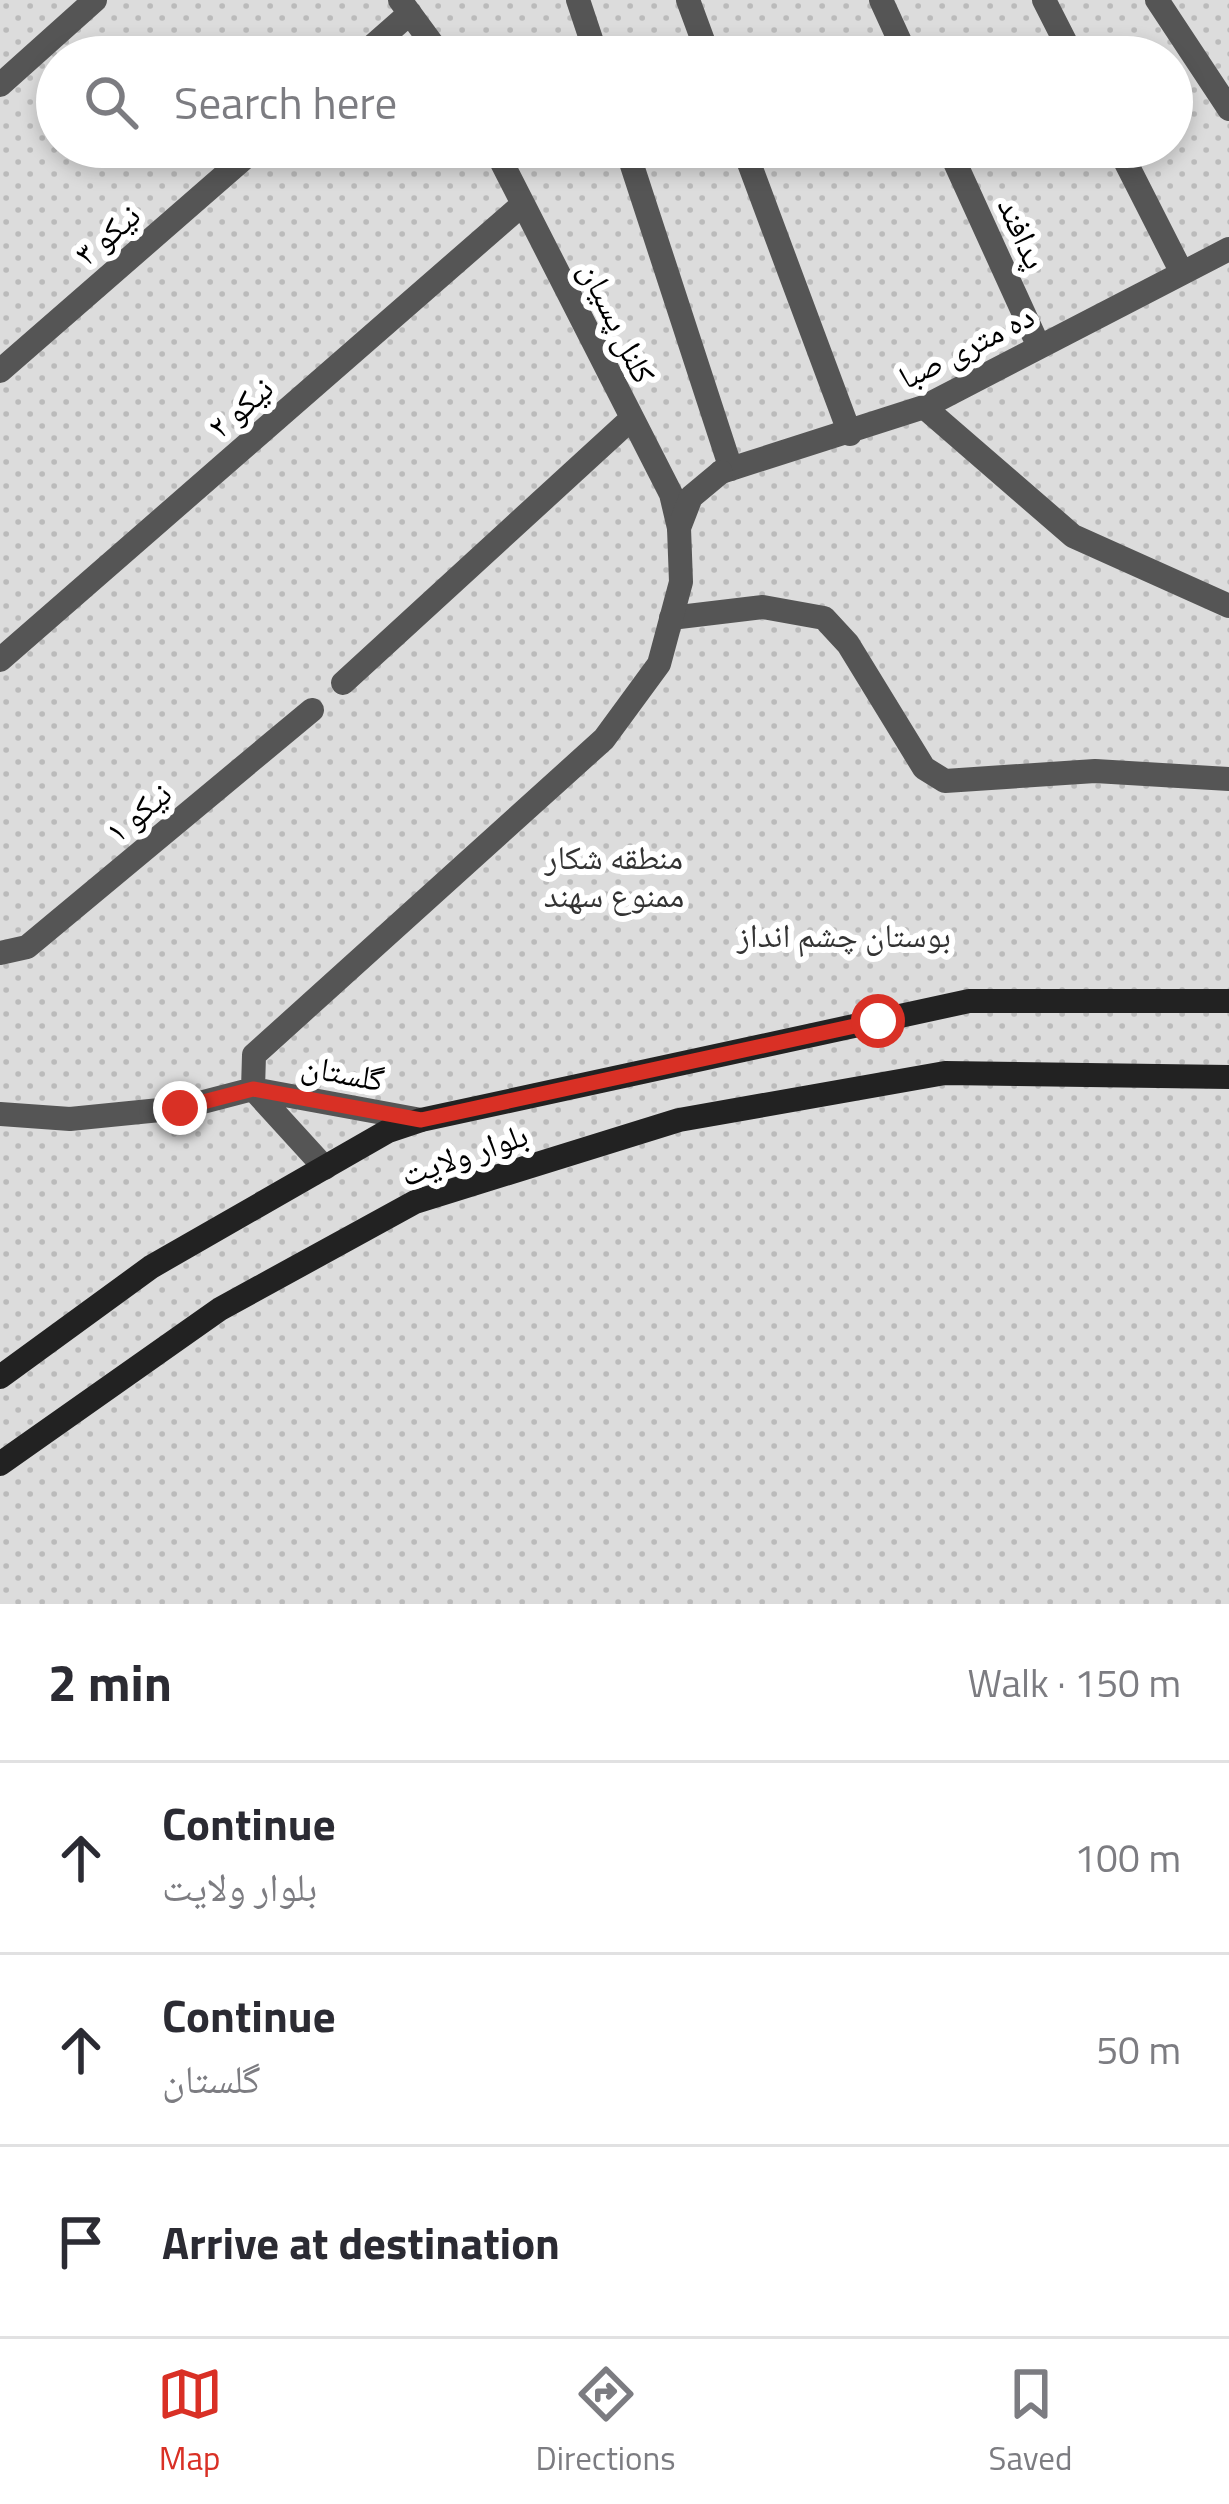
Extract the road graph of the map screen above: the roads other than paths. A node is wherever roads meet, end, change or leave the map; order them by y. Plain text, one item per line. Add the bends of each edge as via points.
1 (95, 0) edge
2 (578, 0) edge
3 (688, 0) edge
4 (881, 0) edge
5 (1044, 0) edge
6 (1157, 0) edge
7 (405, 7) edge
8 (55, 36) edge
9 (379, 36) edge
10 (426, 36) edge
11 (590, 36) edge
12 (701, 36) edge
13 (897, 36) edge
14 (1062, 36) edge
15 (1181, 36) edge
16 (36, 53) edge
17 (1193, 54) edge
18 (0, 86) edge
19 (1229, 109) edge
20 (233, 168) edge
21 (505, 168) edge
22 (632, 168) edge
23 (751, 168) edge
24 (958, 168) edge
25 (1129, 168) edge
26 (523, 204) junction
27 (1229, 249) edge
28 (1182, 273) junction
29 (1039, 346) junction
30 (0, 371) edge
31 (924, 407) junction
32 (630, 420) junction
33 (850, 434) junction
34 (726, 471) junction
35 (680, 528) junction
36 (1229, 606) edge
37 (671, 618) junction
38 (0, 660) edge
39 (343, 683) dead end
40 (312, 710) dead end
41 (1229, 778) edge
42 (0, 953) edge
43 (1229, 1001) edge
44 (1229, 1077) edge
45 (253, 1089) junction
46 (0, 1114) edge
47 (421, 1120) junction
48 (325, 1168) junction
49 (0, 1377) edge
50 (0, 1464) edge

1 - 8 street
2 - 11 street
3 - 12 street
4 - 13 street
5 - 14 street
6 - 15 street
7 - 9 street
7 - 10 street
16 - 18 street
17 - 19 street
20 - 30 street, نیکو ۳
21 - 26 street, کلنل پسیان
22 - 34 street
23 - 33 street
24 - 29 street, پدافند
25 - 28 street
26 - 32 street, کلنل پسیان
26 - 38 street, نیکو ۲
27 - 28 street, ده متری صبا
28 - 29 street, ده متری صبا
29 - 31 street, ده متری صبا
31 - 33 street, ده متری صبا
31 - 36 street via 1073,536
32 - 35 street, کلنل پسیان via 671,494
32 - 39 street
33 - 34 street, ده متری صبا
34 - 35 street via 691,497
35 - 37 street via 681,582
37 - 41 street via 763,607 824,618 924,768 945,781 1096,771
37 - 45 street via 659,664 604,739 254,1054
40 - 42 street, نیکو ۱ via 27,946
43 - 47 main road, بلوار ولایت via 969,1001
44 - 50 main road, بلوار ولایت via 945,1073 680,1120 415,1202 220,1309
45 - 46 street, گلستان via 180,1108 70,1119
45 - 47 street, گلستان
45 - 48 street, گلستان
47 - 48 main road, بلوار ولایت
48 - 49 main road, بلوار ولایت via 151,1267

